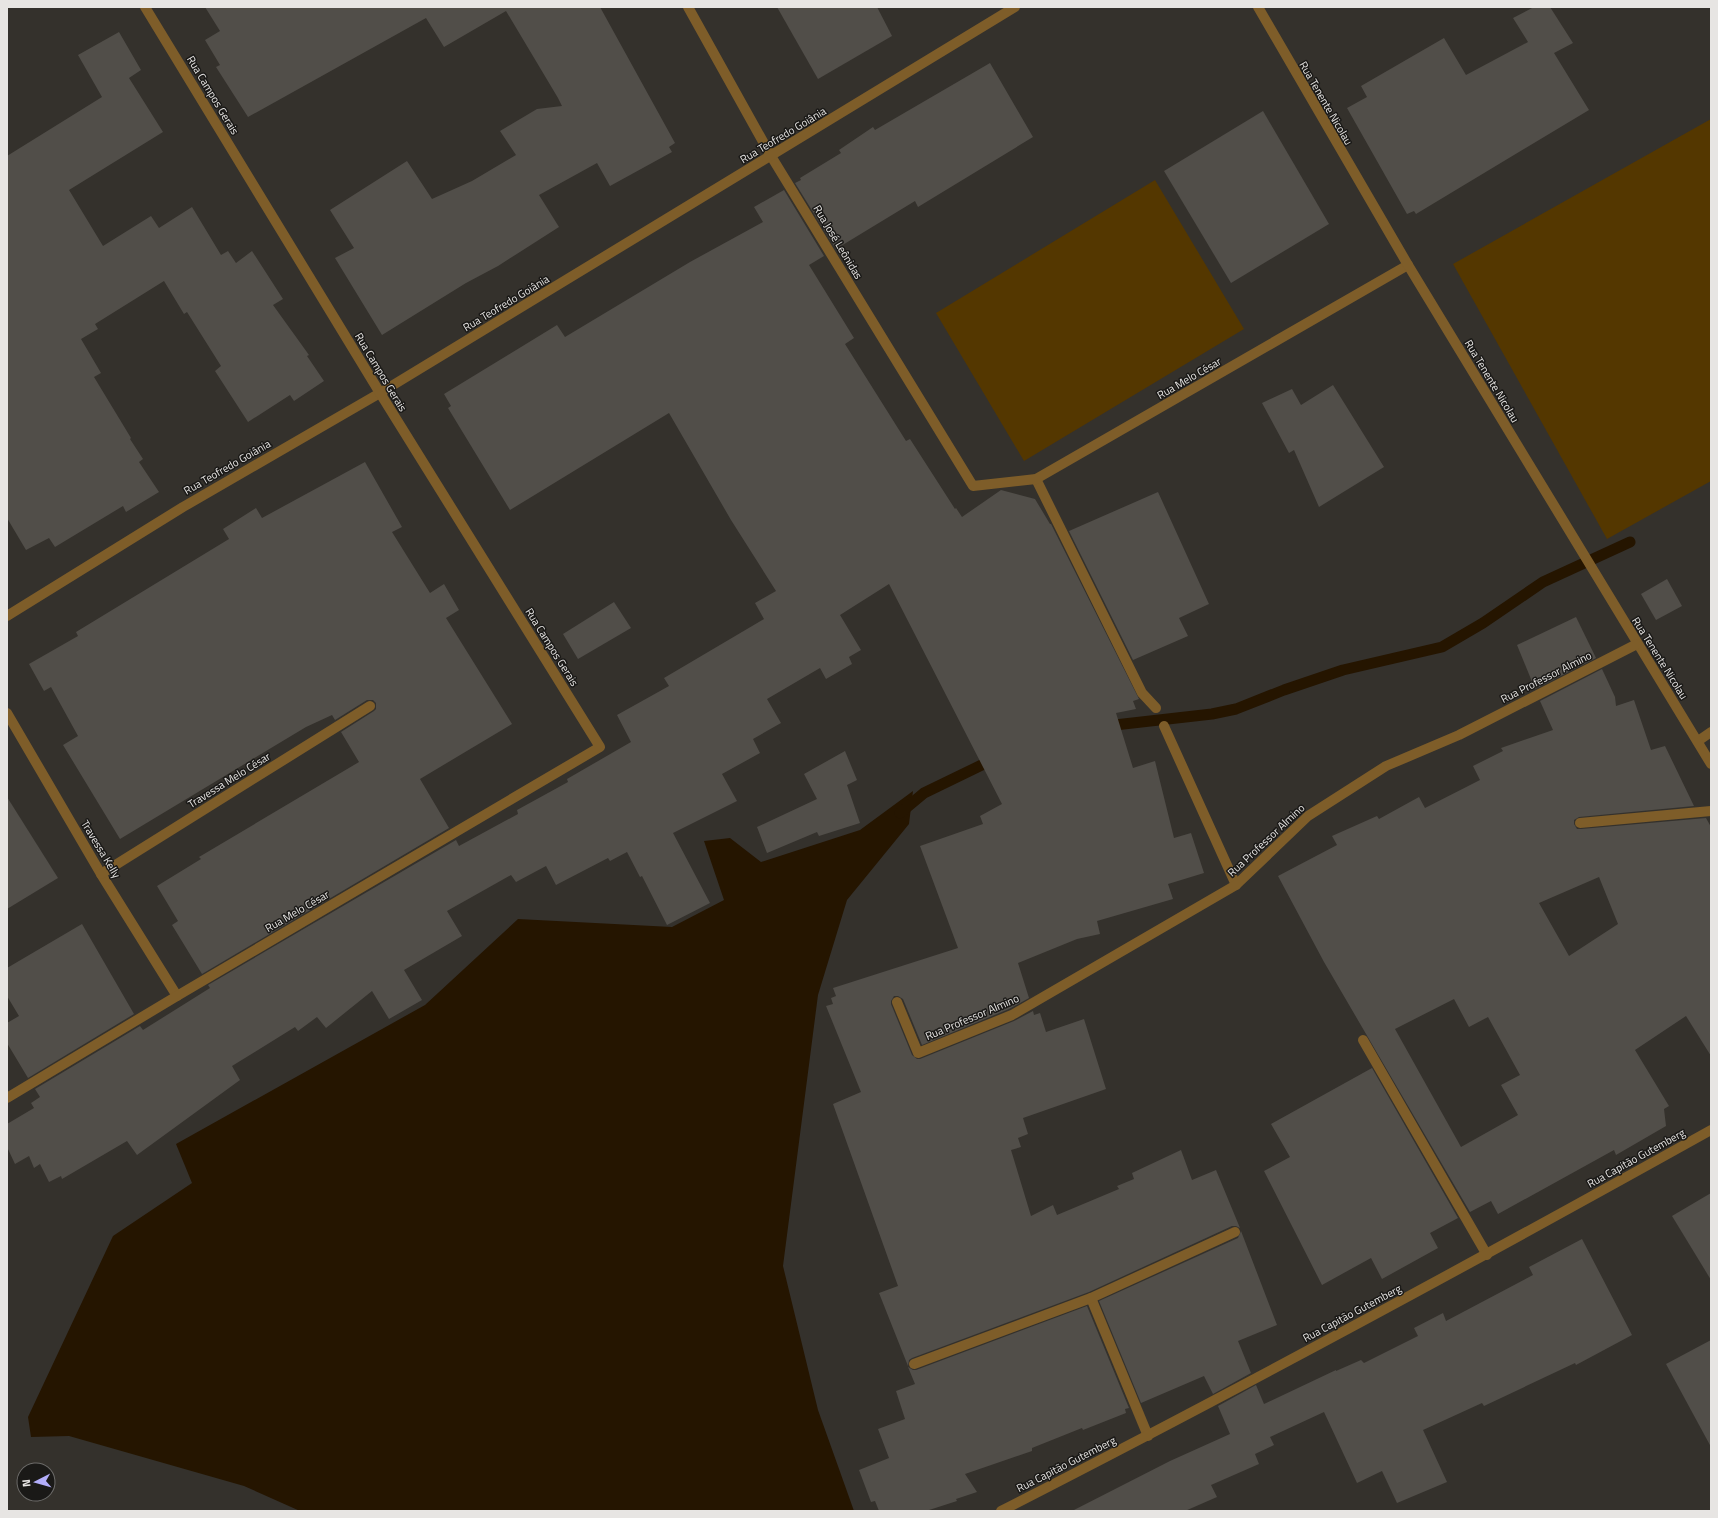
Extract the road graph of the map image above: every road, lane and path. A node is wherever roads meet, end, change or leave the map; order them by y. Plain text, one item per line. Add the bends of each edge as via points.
1 (145, 7) edge
2 (688, 7) edge
3 (1015, 7) edge
4 (1258, 7) edge
5 (772, 156) junction
6 (1408, 265) junction
7 (380, 393) junction
8 (1036, 479) junction
9 (973, 486) joint
10 (7, 616) edge
11 (1637, 644) junction
12 (370, 706) dead end
13 (1156, 708) dead end
14 (7, 713) edge
15 (1164, 726) dead end
16 (1711, 732) edge
17 (1698, 741) junction
18 (600, 747) joint
19 (1711, 764) edge
20 (1711, 811) edge
21 (1580, 823) dead end
22 (101, 874) junction
23 (1236, 885) junction
24 (177, 996) junction
25 (897, 1002) dead end
26 (1363, 1040) dead end
27 (7, 1098) edge
28 (1711, 1130) edge
29 (1235, 1232) dead end
30 (1487, 1255) junction
31 (1091, 1298) junction
32 (914, 1364) dead end
33 (1148, 1436) junction
34 (1001, 1511) edge

1 - 7 street, Rua Campos Gerais
2 - 5 street, Rua José Leônidas
3 - 5 street, Rua Teofredo Goiânia
4 - 6 street, Rua Tenente Nicolau
5 - 7 street, Rua Teofredo Goiânia
5 - 9 street, Rua José Leônidas
6 - 8 street, Rua Melo César
6 - 11 street, Rua Tenente Nicolau
7 - 10 street, Rua Teofredo Goiânia via 182,507
7 - 18 street, Rua Campos Gerais
8 - 9 street, Rua Melo César
8 - 13 street via 1142,693
11 - 17 street, Rua Tenente Nicolau
11 - 23 street, Rua Professor Almino via 1459,735 1386,766 1308,816
12 - 22 street, Travessa Melo César
14 - 22 street, Travessa Kelly
15 - 23 street
16 - 17 street
17 - 19 street, Rua Tenente Nicolau
18 - 24 street, Rua Melo César
20 - 21 street
22 - 24 street, Travessa Kelly
23 - 25 street, Rua Professor Almino via 1012,1015 918,1053
24 - 27 street, Rua Melo César
26 - 30 street
28 - 30 street, Rua Capitão Gutemberg
29 - 31 street
30 - 33 street, Rua Capitão Gutemberg
31 - 32 street
31 - 33 street
33 - 34 street, Rua Capitão Gutemberg

